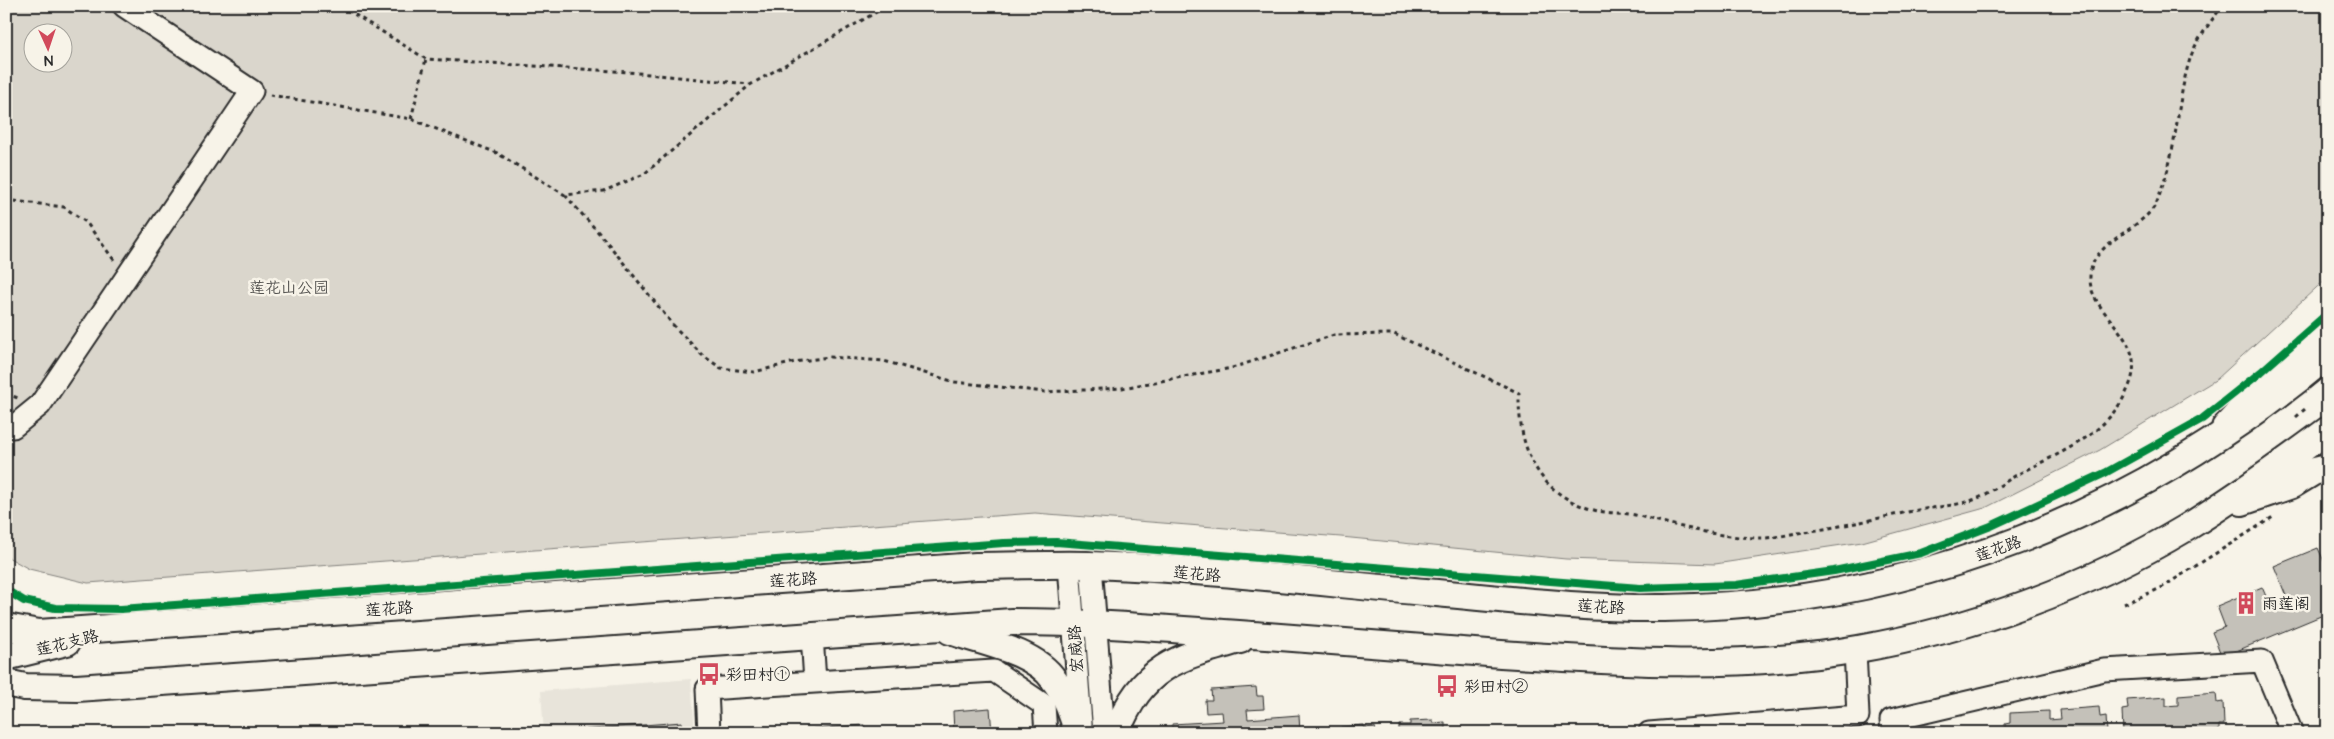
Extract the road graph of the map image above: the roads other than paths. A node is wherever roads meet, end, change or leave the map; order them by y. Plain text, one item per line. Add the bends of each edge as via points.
1 (124, 6) edge
2 (2328, 326) edge
3 (2328, 355) edge
4 (6, 427) edge
5 (2328, 430) edge
6 (2207, 446) junction
7 (2328, 468) edge
8 (2219, 507) junction
9 (1080, 565) junction
10 (1084, 623) junction
11 (129, 626) junction
12 (938, 626) junction
13 (6, 627) edge
14 (812, 635) junction
15 (1257, 636) junction
16 (1855, 649) junction
17 (6, 657) edge
18 (815, 682) junction
19 (6, 683) edge
20 (709, 733) edge
21 (1046, 733) edge
22 (1080, 733) edge
23 (1104, 733) edge
24 (1116, 733) edge
25 (1649, 733) edge
26 (1892, 733) edge
27 (2292, 733) edge

1 - 4 street via 252,91 40,405 13,427
2 - 6 street via 2260,386
3 - 6 main road, 莲花路
5 - 8 main road
6 - 9 main road, 莲花路 via 2116,498 2062,524 1980,555 1871,585 1768,602 1708,607 1612,607
7 - 8 main road via 2284,488
8 - 16 main road via 2145,551 2045,596 1969,622
9 - 10 street, 宏威路
9 - 11 main road, 莲花路 via 976,566
10 - 12 main road
10 - 15 main road
10 - 22 street, 宏威路
10 - 23 street, 宏威路
11 - 13 main road, 莲花路 via 39,633
11 - 17 main road, 莲花支路
12 - 14 main road
12 - 22 main road via 1004,648 1044,668 1064,696
14 - 18 street
14 - 19 main road via 77,688 25,687
15 - 16 main road via 1664,663 1728,662
15 - 24 main road via 1206,649 1158,670 1130,702
16 - 25 street via 1858,716
18 - 20 street via 707,689
18 - 21 street via 994,671 1044,705
26 - 27 street via 1891,720 2104,670 2262,661

